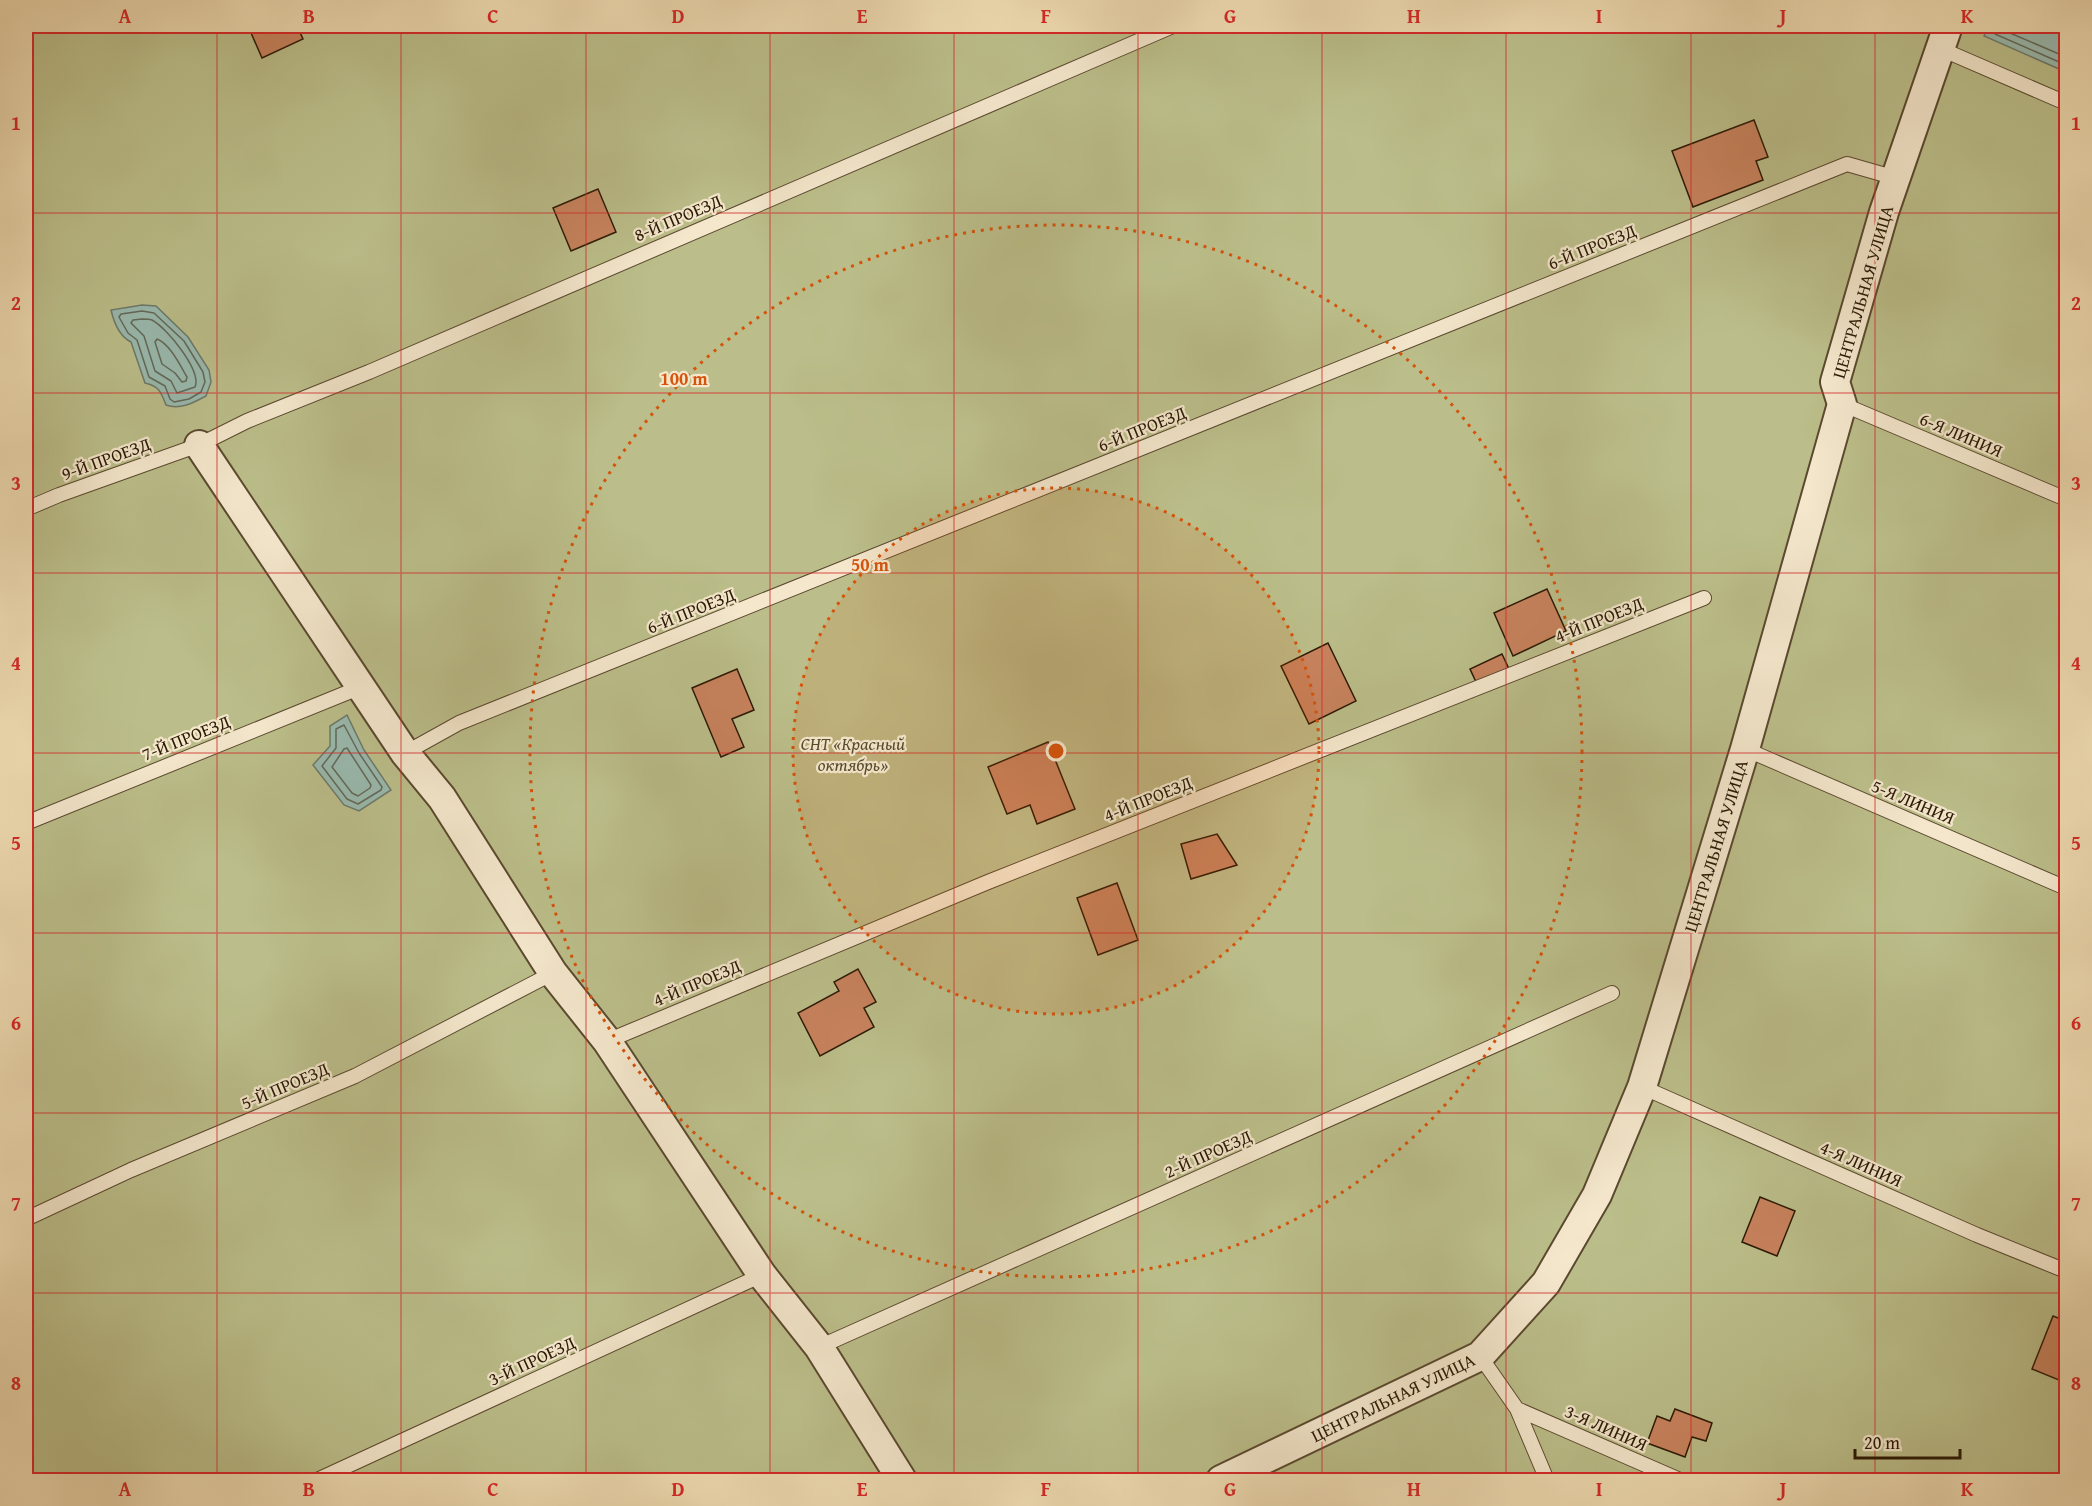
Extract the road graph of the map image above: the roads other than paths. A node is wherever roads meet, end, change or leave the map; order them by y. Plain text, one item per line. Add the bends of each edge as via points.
1 (1173, 26) edge
2 (1944, 37) edge
3 (2067, 103) edge
4 (1896, 178) junction
5 (1842, 404) junction
6 (199, 445) junction
7 (2067, 499) edge
8 (26, 509) edge
9 (1704, 598) dead end
10 (361, 687) junction
11 (1745, 749) junction
12 (405, 753) junction
13 (26, 823) edge
14 (2067, 888) edge
15 (553, 973) junction
16 (1612, 993) dead end
17 (607, 1041) junction
18 (1642, 1087) junction
19 (26, 1219) edge
20 (2067, 1271) edge
21 (762, 1275) junction
22 (819, 1347) junction
23 (1480, 1356) junction
24 (1517, 1409) junction
25 (317, 1480) edge
26 (902, 1480) edge
27 (1221, 1480) edge
28 (1547, 1480) edge
29 (1680, 1480) edge

1 - 6 lane, 8-Й ПРОЕЗД via 247,421
2 - 3 lane
2 - 4 street, ЦЕНТРАЛЬНАЯ УЛИЦА
4 - 5 street, ЦЕНТРАЛЬНАЯ УЛИЦА via 1835,381
4 - 12 lane, 6-Й ПРОЕЗД via 1846,164 459,723
5 - 7 lane, 6-Я ЛИНИЯ
5 - 11 street, ЦЕНТРАЛЬНАЯ УЛИЦА
6 - 8 lane, 9-Й ПРОЕЗД
6 - 10 street
9 - 17 lane, 4-Й ПРОЕЗД via 988,882
10 - 12 street
10 - 13 lane, 7-Й ПРОЕЗД
11 - 14 lane, 5-Я ЛИНИЯ
11 - 18 street, ЦЕНТРАЛЬНАЯ УЛИЦА
12 - 15 street via 442,798
15 - 17 street
15 - 19 lane, 5-Й ПРОЕЗД via 355,1076 131,1170
16 - 22 lane, 2-Й ПРОЕЗД
17 - 21 street
18 - 20 lane, 4-Я ЛИНИЯ
18 - 23 street, ЦЕНТРАЛЬНАЯ УЛИЦА via 1597,1195 1546,1282
21 - 22 street
21 - 25 lane, 3-Й ПРОЕЗД
22 - 26 street
23 - 24 lane
23 - 27 street, ЦЕНТРАЛЬНАЯ УЛИЦА
24 - 28 lane
24 - 29 lane, 3-Я ЛИНИЯ

